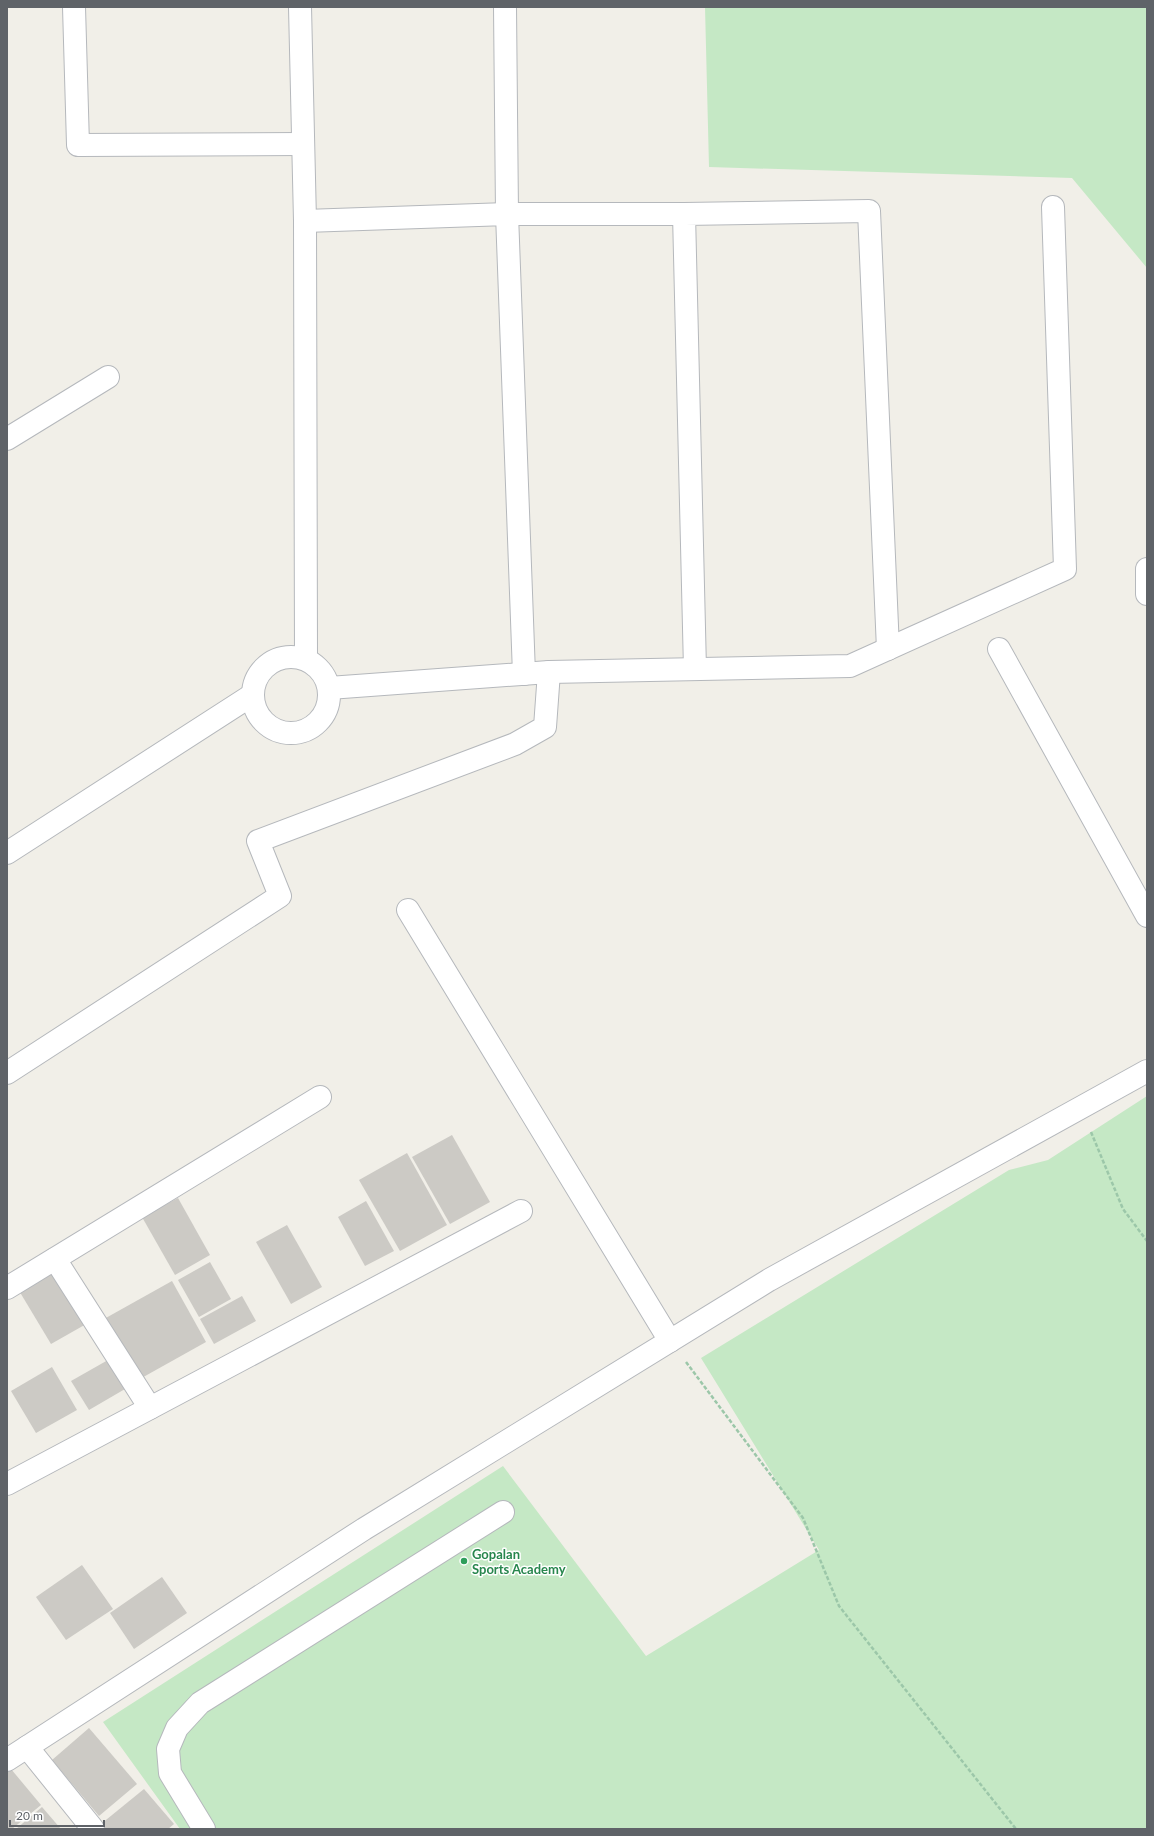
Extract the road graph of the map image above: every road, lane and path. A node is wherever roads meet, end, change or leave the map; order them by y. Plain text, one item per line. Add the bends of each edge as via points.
1 (74, 7) edge
2 (300, 7) edge
3 (505, 7) edge
4 (303, 144) junction
5 (1053, 207) dead end
6 (507, 214) junction
7 (684, 214) junction
8 (305, 221) junction
9 (108, 377) dead end
10 (7, 439) edge
11 (1147, 569) edge
12 (1147, 594) edge
13 (888, 649) junction
14 (999, 649) dead end
15 (306, 659) junction
16 (695, 669) junction
17 (549, 672) junction
18 (524, 674) junction
19 (329, 688) junction
20 (252, 695) junction
21 (7, 853) edge
22 (408, 910) dead end
23 (1147, 916) edge
24 (1147, 1071) edge
25 (7, 1073) edge
26 (320, 1097) dead end
27 (1081, 1108) junction
28 (521, 1211) dead end
29 (1147, 1242) edge
30 (54, 1259) junction
31 (7, 1288) edge
32 (670, 1341) junction
33 (150, 1408) junction
34 (7, 1484) edge
35 (503, 1512) dead end
36 (27, 1747) junction
37 (7, 1760) edge
38 (93, 1829) edge
39 (204, 1829) edge
40 (1016, 1829) edge

1 - 4 street via 78,145
2 - 4 street
3 - 6 street
4 - 8 street
5 - 13 street via 1065,569
6 - 7 street
6 - 8 street
6 - 18 street
7 - 13 street via 869,212
7 - 16 street
8 - 15 street
9 - 10 street
11 - 12 street
13 - 16 street via 850,666
14 - 23 street
15 - 19 street via 317,666
15 - 20 street via 294,656 281,657 269,662 260,671
16 - 17 street
17 - 18 street
17 - 25 street via 545,727 515,744 258,841 280,896
18 - 19 street
19 - 20 street via 329,701 318,723 307,730 295,733 282,733 270,727 254,708
20 - 21 street
22 - 32 street
24 - 27 street
26 - 30 street
27 - 29 path via 1123,1209
27 - 32 street via 770,1280
28 - 33 street
30 - 31 street
30 - 33 street
32 - 36 street via 364,1529
32 - 40 path via 803,1518 839,1606
33 - 34 street
35 - 39 street via 200,1703 178,1728 168,1749 170,1773
36 - 37 street
36 - 38 street

